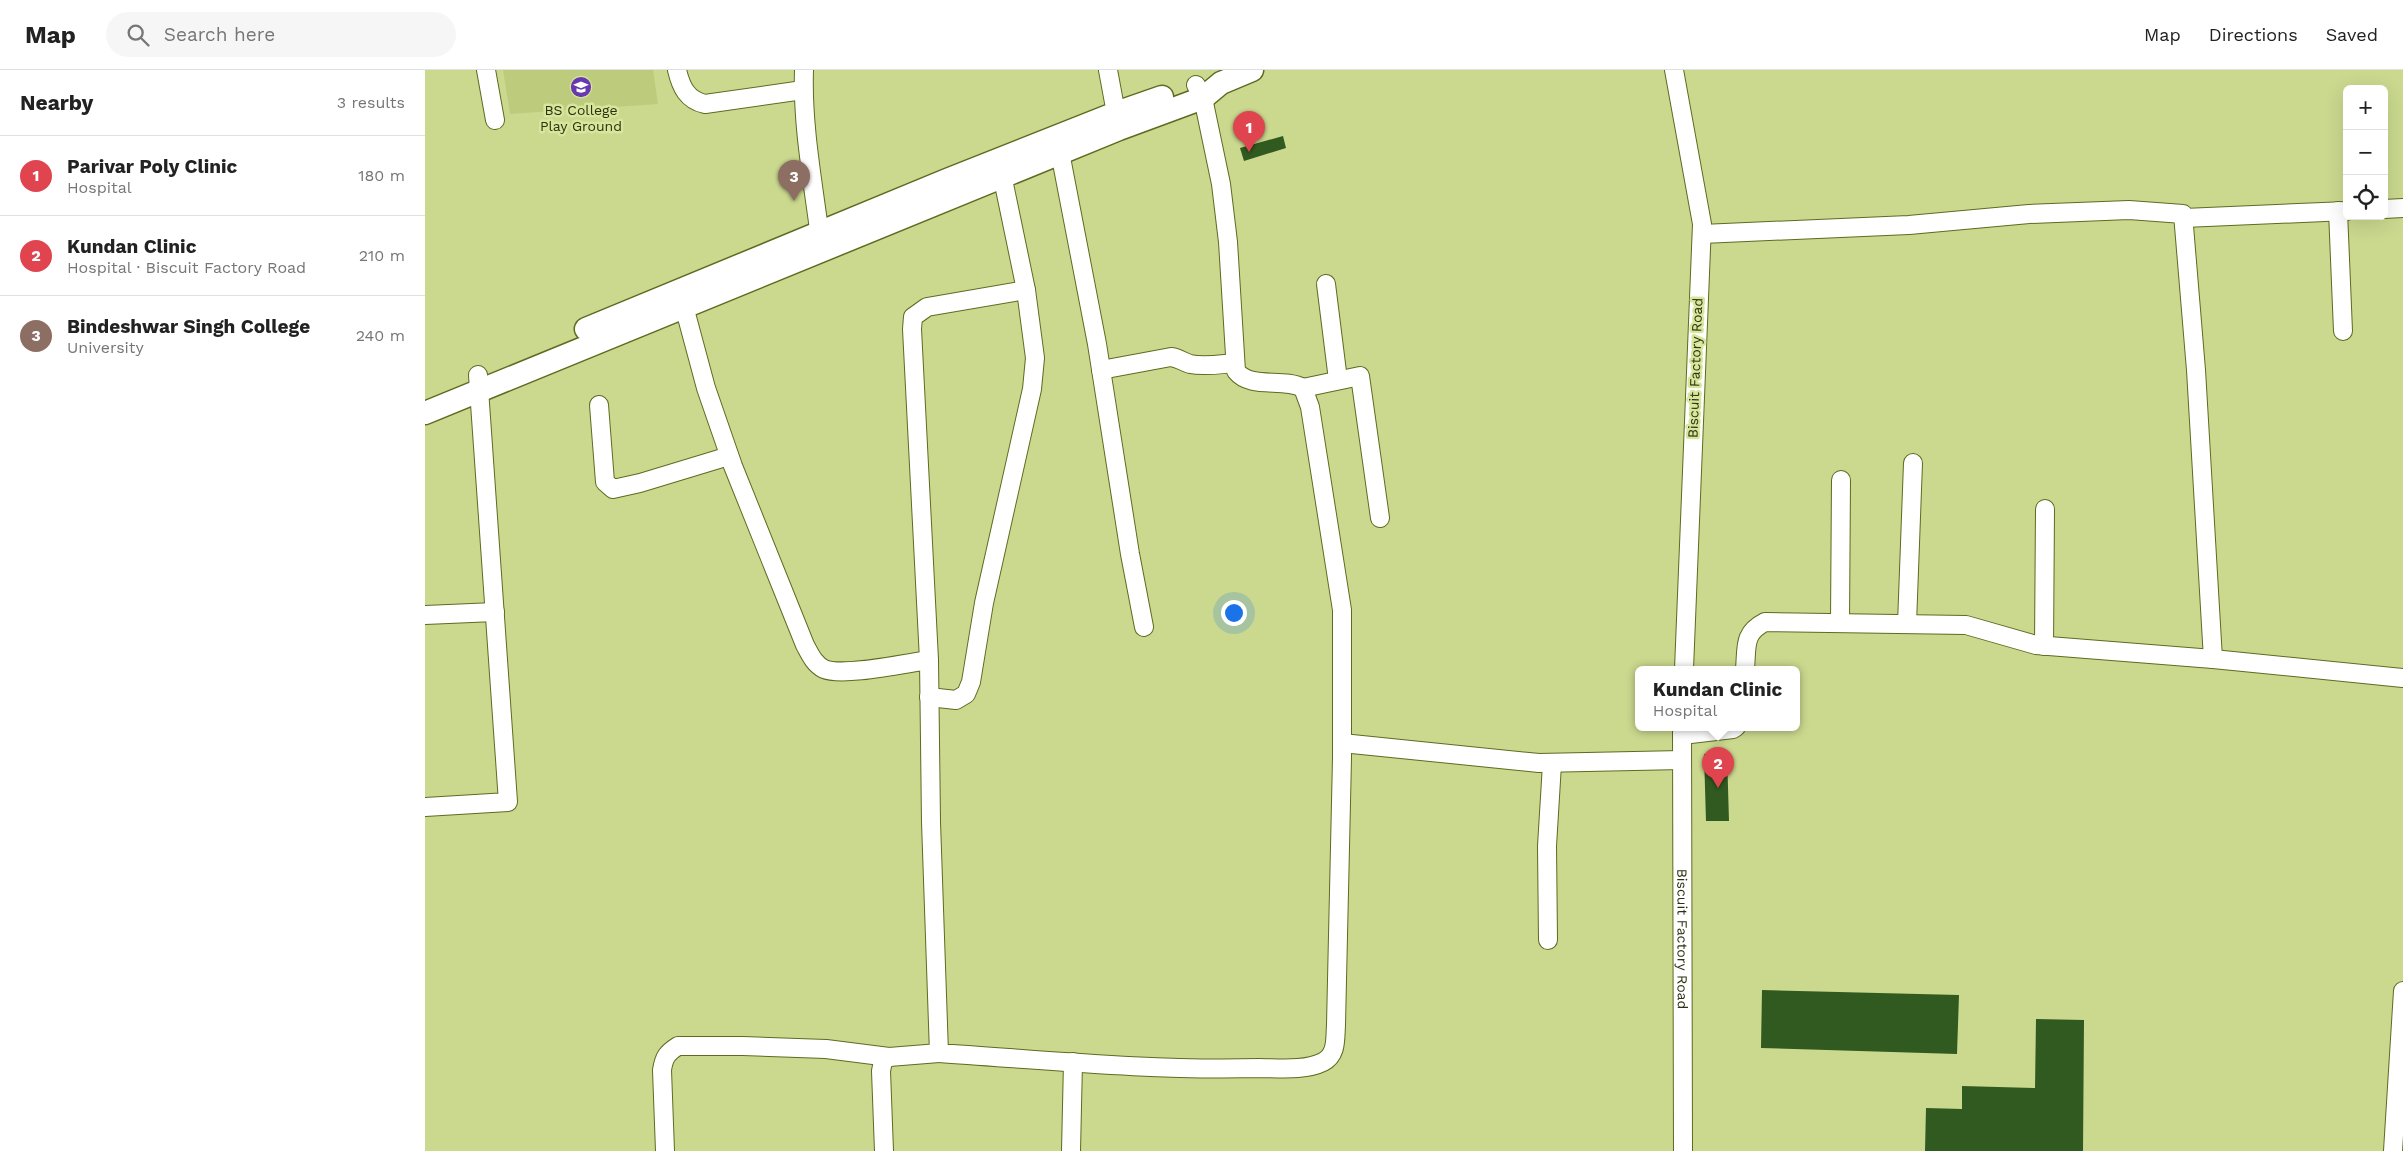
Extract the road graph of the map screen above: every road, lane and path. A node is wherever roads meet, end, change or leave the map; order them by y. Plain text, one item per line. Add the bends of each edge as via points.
1 (486, 70) edge
2 (677, 70) edge
3 (804, 70) edge
4 (1108, 70) edge
5 (1252, 70) edge
6 (1674, 70) edge
7 (1219, 77) edge
8 (803, 90) junction
9 (1199, 91) junction
10 (495, 120) dead end
11 (1117, 121) junction
12 (1059, 145) junction
13 (1000, 168) junction
14 (2403, 208) edge
15 (2388, 209) edge
16 (2342, 211) edge
17 (2184, 218) junction
18 (1702, 234) junction
19 (821, 241) junction
20 (1326, 284) dead end
21 (1026, 290) junction
22 (681, 298) junction
23 (2343, 331) dead end
24 (1235, 363) junction
25 (1101, 370) junction
26 (1338, 380) junction
27 (479, 382) junction
28 (1303, 388) junction
29 (425, 398) edge
30 (599, 404) dead end
31 (425, 412) edge
32 (729, 456) junction
33 (1913, 463) dead end
34 (1841, 480) dead end
35 (2045, 509) dead end
36 (1380, 518) dead end
37 (495, 612) junction
38 (425, 615) edge
39 (1840, 623) junction
40 (1907, 624) junction
41 (1145, 628) dead end
42 (2043, 646) junction
43 (2213, 659) junction
44 (929, 660) junction
45 (1684, 666) edge
46 (1745, 666) edge
47 (2403, 678) edge
48 (929, 697) junction
49 (1682, 731) edge
50 (1342, 743) junction
51 (1682, 760) junction
52 (1552, 764) junction
53 (425, 807) edge
54 (1548, 940) dead end
55 (2403, 992) edge
56 (939, 1053) junction
57 (889, 1057) junction
58 (1073, 1062) junction
59 (665, 1151) edge
60 (884, 1151) edge
61 (1071, 1151) edge
62 (1683, 1151) edge
63 (2393, 1151) edge

1 - 10 street
2 - 8 street via 680,84 688,95 695,102 705,104
3 - 8 street
4 - 11 street
5 - 7 main road
6 - 18 street, Biscuit Factory Road
7 - 9 main road
8 - 19 street
9 - 11 main road
9 - 24 street via 1221,184
11 - 12 main road
12 - 13 main road
12 - 25 street
13 - 19 main road
13 - 21 street
14 - 15 street
16 - 17 street
16 - 23 street
17 - 18 street via 2183,214 2129,210 2029,214 1909,225
17 - 43 street
18 - 45 street, Biscuit Factory Road
19 - 22 main road
20 - 26 street
21 - 44 street via 927,307 913,317
21 - 48 street via 1035,358 1032,389 984,603 971,682 966,694 956,700
22 - 27 main road
22 - 32 street
24 - 25 street via 1189,364 1171,357
24 - 28 street via 1237,371 1245,379 1289,382
25 - 41 street
26 - 28 street
26 - 36 street via 1360,376
27 - 29 main road
27 - 31 main road
27 - 37 street
28 - 50 street via 1310,407 1342,610
30 - 32 street via 605,482 613,488
32 - 44 street via 805,645 815,662 825,669 857,670
33 - 40 street
34 - 39 street
35 - 42 street
37 - 38 street
37 - 53 street via 508,802
39 - 40 street
39 - 46 street via 1765,622 1753,628 1747,638
40 - 42 street via 1979,627
42 - 43 street
43 - 47 street
44 - 48 street
48 - 56 street
49 - 51 street, Biscuit Factory Road
50 - 52 street
50 - 58 street via 1336,1025 1331,1056 1303,1067 1231,1069
51 - 52 street
51 - 62 street, Biscuit Factory Road
52 - 54 street via 1547,846
55 - 63 street
56 - 57 street
56 - 58 street
57 - 59 street via 826,1050 678,1046 664,1058 662,1070
57 - 60 street via 883,1061 881,1071
58 - 61 street

